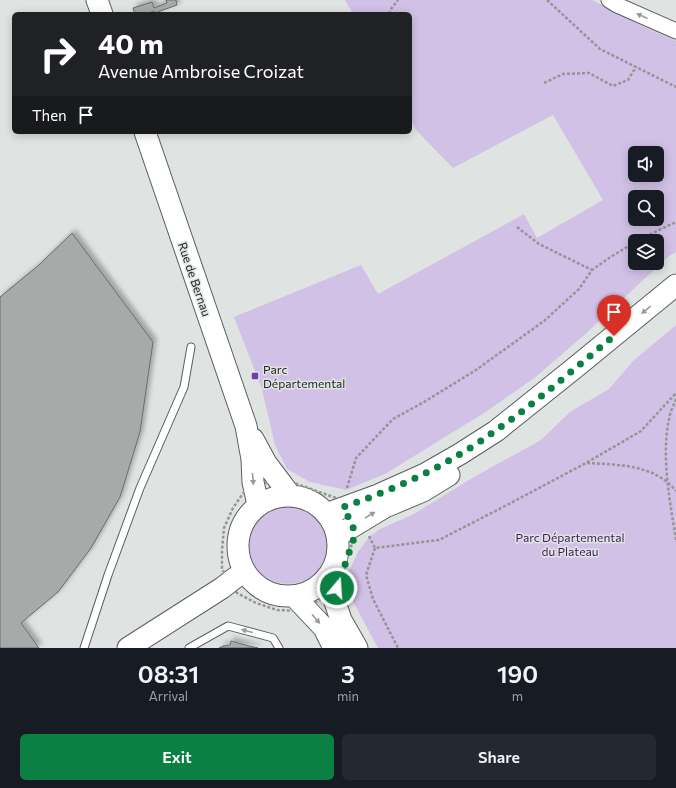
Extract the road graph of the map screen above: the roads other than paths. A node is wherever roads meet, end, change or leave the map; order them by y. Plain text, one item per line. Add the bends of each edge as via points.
1 (97, 0) edge
2 (609, 0) edge
3 (101, 12) edge
4 (676, 31) edge
5 (146, 134) edge
6 (676, 285) edge
7 (676, 303) edge
8 (191, 347) dead end
9 (246, 426) junction
10 (285, 488) junction
11 (256, 496) junction
12 (339, 503) junction
13 (352, 532) junction
14 (237, 577) junction
15 (331, 584) junction
16 (300, 602) junction
17 (84, 648) edge
18 (128, 648) edge
19 (189, 648) edge
20 (279, 648) edge
21 (334, 648) edge
22 (357, 648) edge

1 - 3 street
4 -> 2 street
5 - 9 street, Rue de Bernau
6 -> 12 street via 496,431 425,474 378,495
13 -> 7 street via 385,507 423,491 481,455 536,416
8 - 17 lane via 184,387 138,495
9 - 10 street, Rue de Bernau via 266,463
9 -> 11 street, Rue de Bernau
10 - 11 street via 273,498
10 - 12 street via 316,504
11 - 14 street via 240,528 237,543
12 - 13 street via 333,524
13 - 15 street via 338,550
14 - 16 street via 266,591
14 - 18 street
15 - 16 street via 319,586 308,592
15 - 22 street via 341,620
16 -> 21 street via 324,628
20 -> 19 lane via 273,638 228,626

